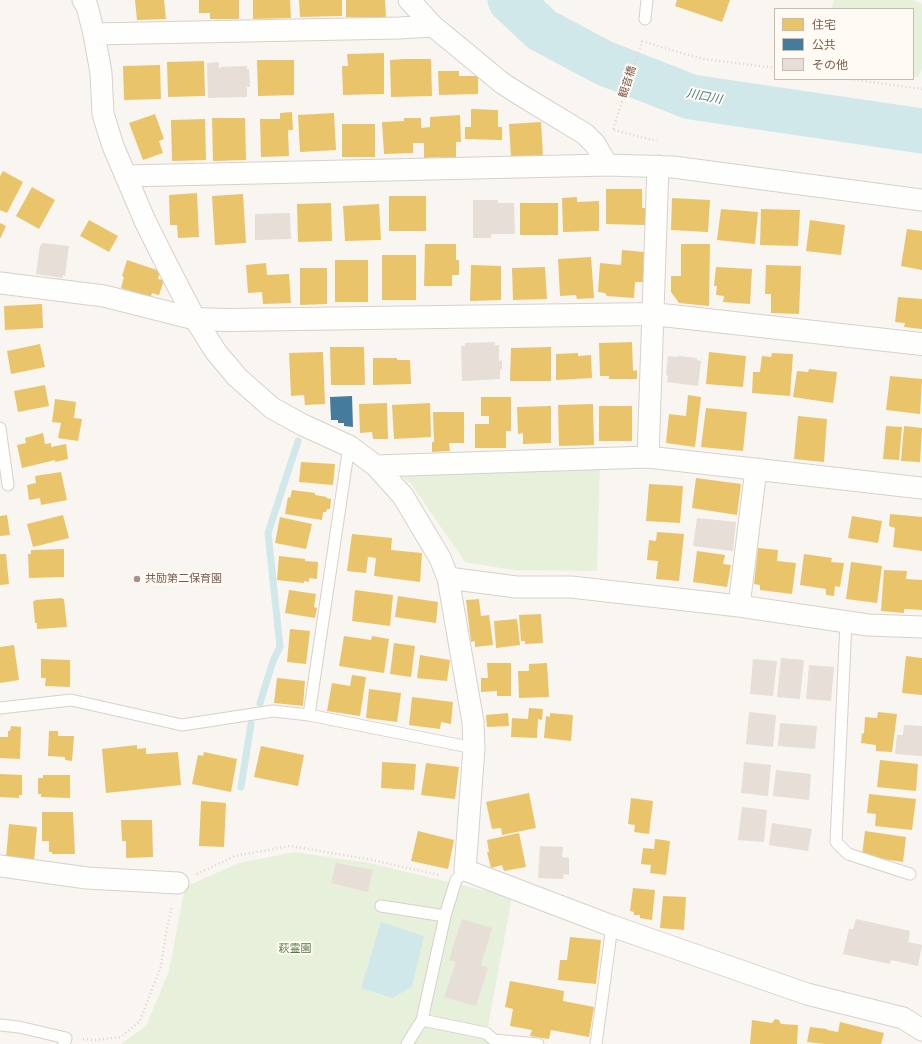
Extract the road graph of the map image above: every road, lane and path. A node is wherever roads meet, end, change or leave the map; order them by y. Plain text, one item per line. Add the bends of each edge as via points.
1 (83, 0) edge
2 (409, 0) edge
3 (647, 0) edge
4 (645, 19) dead end
5 (434, 26) junction
6 (94, 34) junction
7 (774, 68) edge
8 (857, 80) edge
9 (922, 89) edge
10 (661, 142) dead end
11 (607, 165) junction
12 (658, 166) junction
13 (126, 176) junction
14 (922, 200) edge
15 (0, 283) edge
16 (653, 314) junction
17 (195, 318) junction
18 (922, 344) edge
19 (0, 428) edge
20 (348, 446) junction
21 (648, 458) junction
22 (376, 466) junction
23 (756, 469) junction
24 (8, 485) dead end
25 (922, 488) edge
26 (448, 578) junction
27 (739, 606) junction
28 (846, 622) junction
29 (922, 627) edge
30 (0, 708) edge
31 (309, 714) junction
32 (474, 748) junction
33 (0, 866) edge
34 (910, 874) dead end
35 (460, 875) junction
36 (178, 883) junction
37 (381, 906) dead end
38 (444, 916) junction
39 (612, 926) junction
40 (422, 1020) junction
41 (0, 1025) edge
42 (922, 1030) edge
43 (96, 1040) dead end
44 (64, 1044) edge
45 (407, 1044) edge
46 (538, 1044) edge
47 (596, 1044) edge

1 - 6 street
2 - 5 street
3 - 4 lane
5 - 6 street
5 - 11 street via 524,98 585,134 595,144
6 - 13 street via 103,114
7 - 10 path, 観音橋 via 704,59 642,41 612,130
8 - 9 path
11 - 12 street
11 - 13 street
12 - 14 street via 683,167
12 - 16 street
13 - 17 street
15 - 17 street via 104,296
16 - 17 street via 228,320
16 - 18 street
16 - 21 street
17 - 20 street via 216,352 237,377 272,408
19 - 24 lane
20 - 22 street
20 - 31 lane
21 - 22 street
21 - 23 street
22 - 26 street via 403,496 440,558
23 - 25 street
23 - 27 street
26 - 27 street via 516,587 571,587
26 - 32 street via 473,722
27 - 28 street
28 - 29 street
28 - 34 lane via 836,842 848,854
30 - 31 lane via 71,700 182,725 273,711
31 - 32 lane
32 - 35 street
33 - 36 street via 87,878
35 - 36 path via 290,846 235,856
35 - 38 lane
35 - 39 street
36 - 43 path via 161,966 140,1021 121,1037
37 - 38 lane
38 - 40 lane
39 - 42 street via 807,994 903,1018
39 - 47 lane
40 - 45 lane
40 - 46 lane via 486,1033 494,1040
41 - 44 lane via 66,1038

